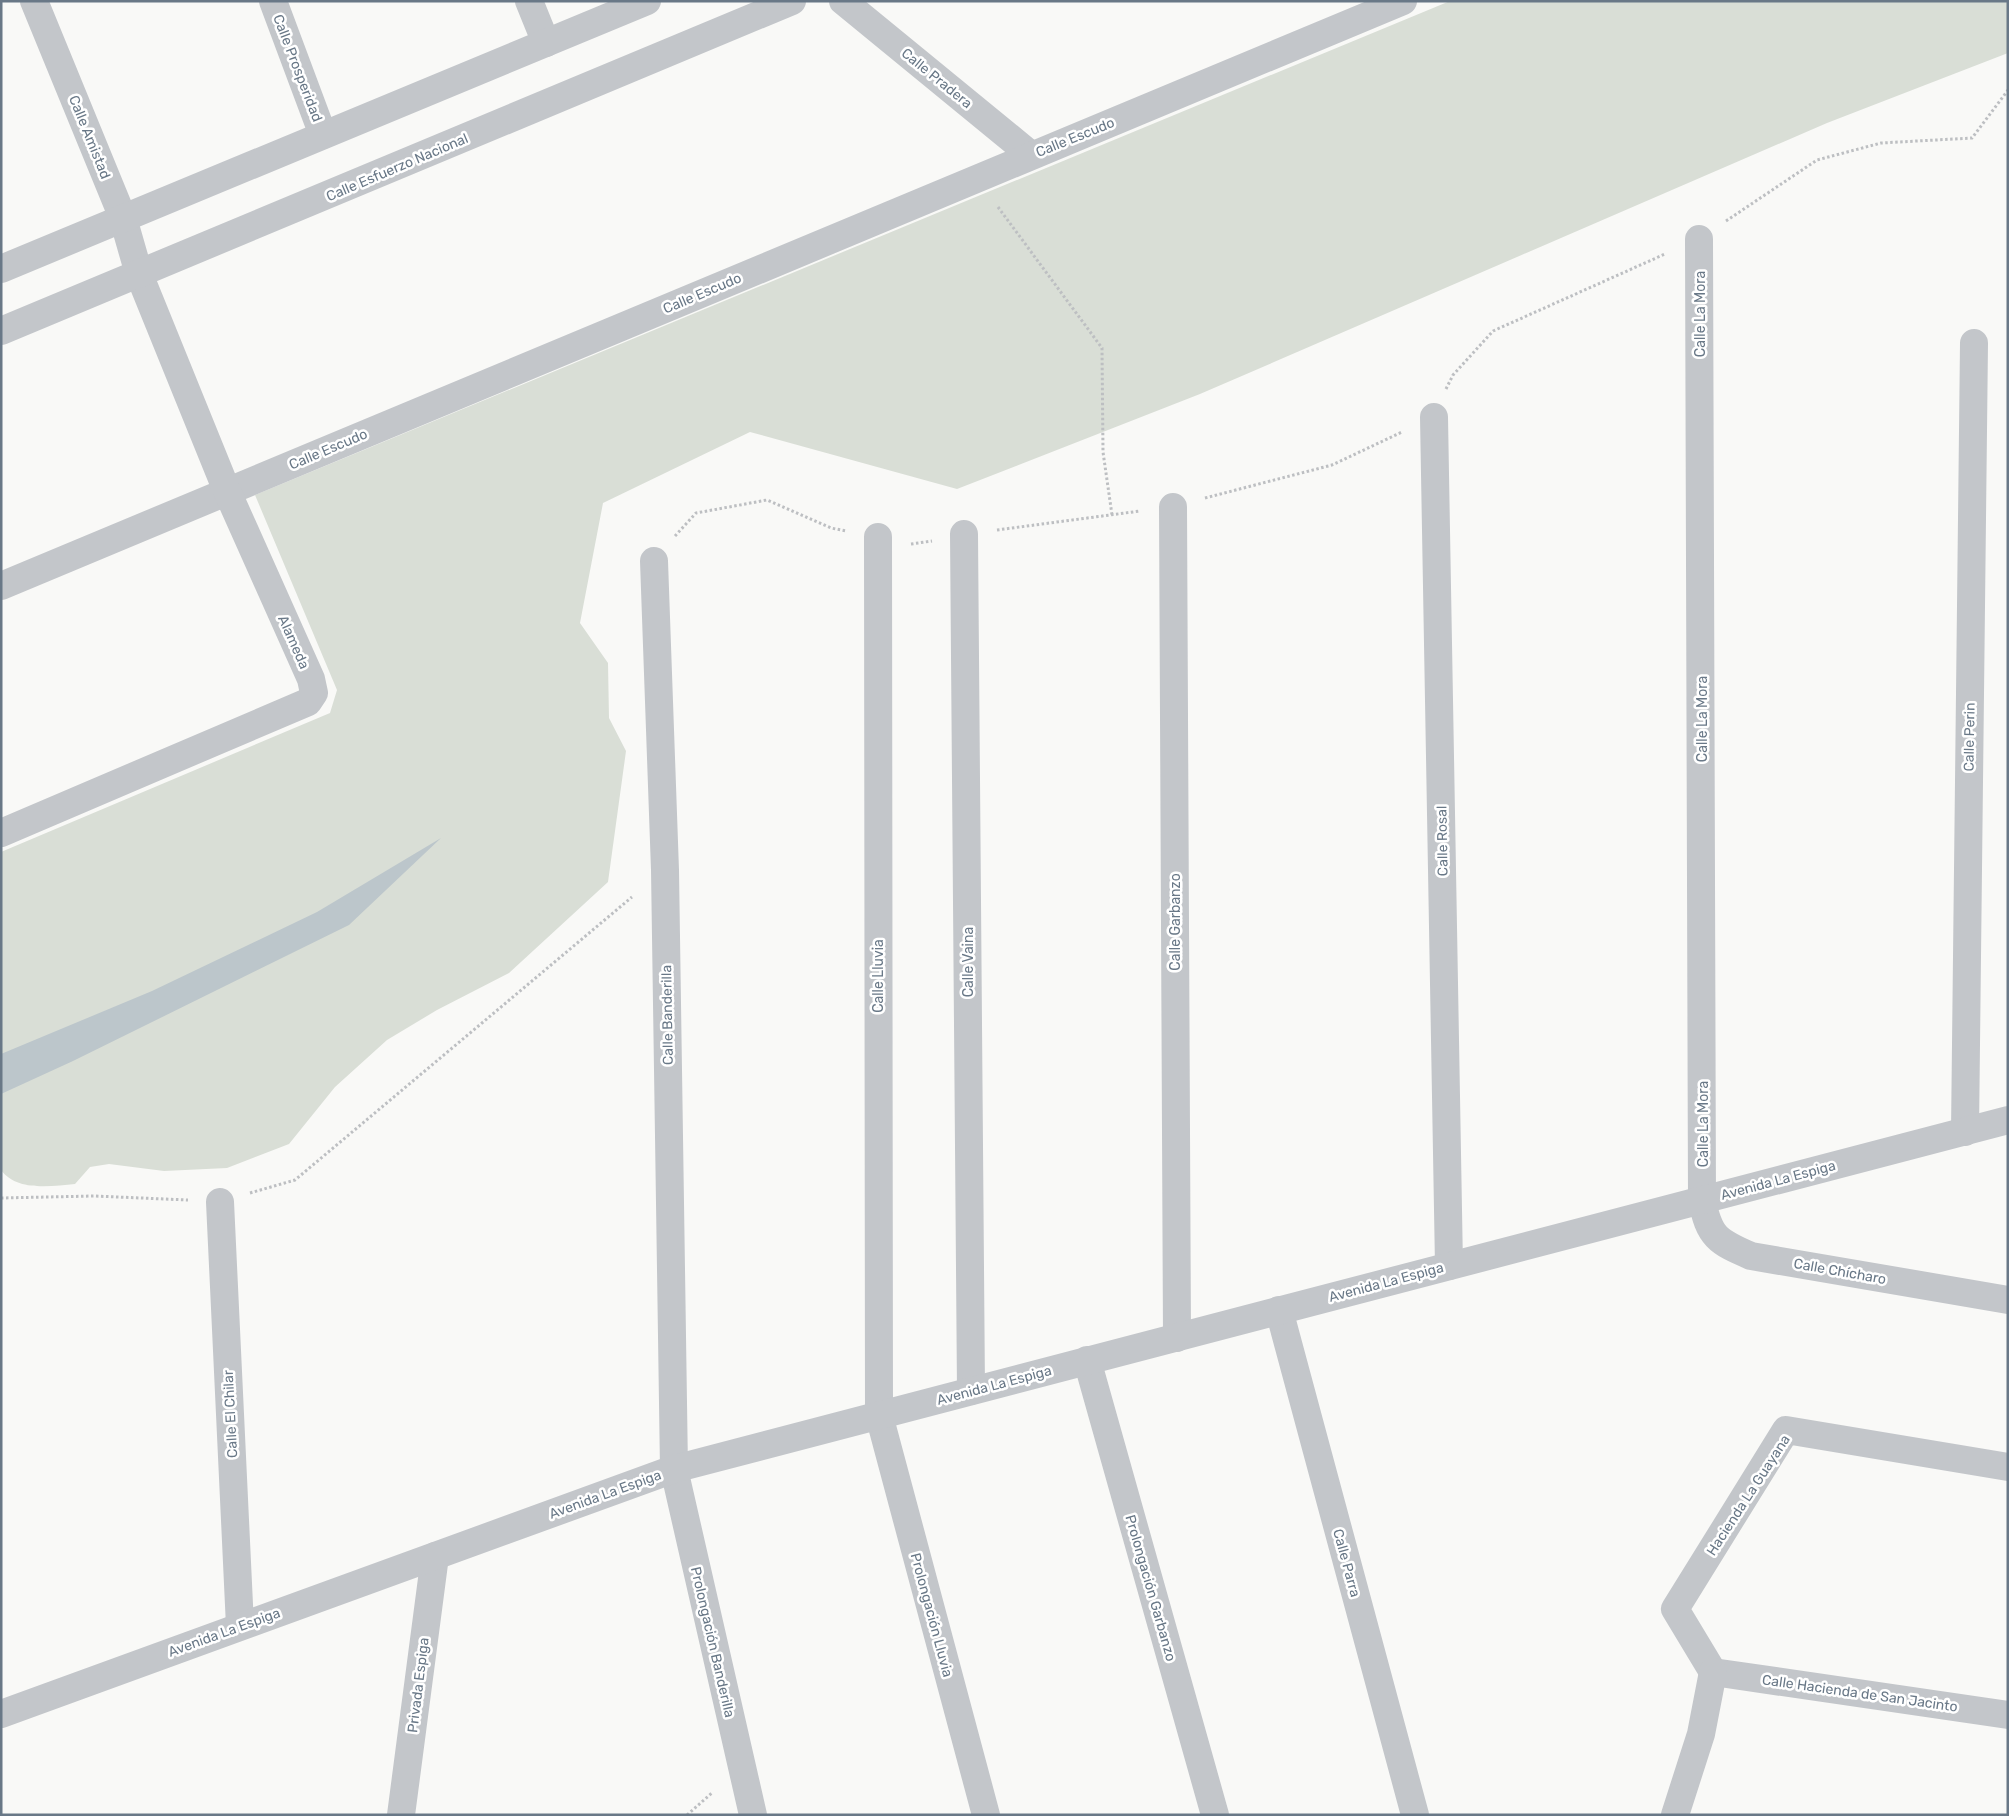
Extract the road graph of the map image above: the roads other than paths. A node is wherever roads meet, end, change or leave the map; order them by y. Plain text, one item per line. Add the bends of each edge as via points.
1 (34, 1) edge
2 (273, 1) edge
3 (529, 1) edge
4 (647, 1) edge
5 (792, 1) edge
6 (843, 1) edge
7 (1403, 1) edge
8 (546, 43) junction
9 (324, 135) junction
10 (1031, 155) junction
11 (123, 218) junction
12 (1699, 239) road end
13 (1, 269) edge
14 (139, 274) junction
15 (1, 332) edge
16 (1974, 343) dead end
17 (1434, 417) road end
18 (227, 491) junction
19 (1174, 507) road end
20 (964, 534) road end
21 (878, 537) road end
22 (654, 561) road end
23 (1, 586) edge
24 (1, 833) edge
25 (2008, 1120) edge
26 (1965, 1132) junction
27 (1702, 1200) junction
28 (220, 1202) road end
29 (1449, 1266) junction
30 (2008, 1300) edge
31 (1279, 1310) junction
32 (1177, 1338) junction
33 (1087, 1360) junction
34 (971, 1391) junction
35 (879, 1415) junction
36 (2008, 1467) edge
37 (674, 1468) junction
38 (435, 1556) junction
39 (240, 1626) junction
40 (1713, 1672) junction
41 (1, 1714) edge
42 (2008, 1715) edge
43 (401, 1815) edge
44 (753, 1815) edge
45 (986, 1815) edge
46 (1215, 1815) edge
47 (1415, 1815) edge
48 (1675, 1815) edge

1 - 11 street, Calle Amistad
2 - 9 street, Calle Prosperidad
3 - 8 street
4 - 8 street
5 - 14 street, Calle Esfuerzo Nacional
6 - 10 street, Calle Pradera
7 - 10 street, Calle Escudo
8 - 9 street
9 - 11 street
10 - 18 street, Calle Escudo
11 - 13 street
11 - 14 street, Calle Amistad
12 - 27 street, Calle La Mora
14 - 15 street, Calle Esfuerzo Nacional
14 - 18 street, Alameda
16 - 26 street, Calle Perin
17 - 29 street, Calle Rosal
18 - 23 street, Calle Escudo
18 - 24 street, Alameda via 311,679 314,693 308,702
19 - 32 street, Calle Garbanzo
20 - 34 street, Calle Vaina
21 - 35 street, Calle Lluvia
22 - 37 street, Calle Banderilla via 665,870
25 - 26 street, Avenida La Espiga
26 - 27 street, Avenida La Espiga
27 - 29 street, Avenida La Espiga
27 - 30 street, Calle Chícharo via 1706,1223 1723,1244 1751,1256
28 - 39 street, Calle El Chilar
29 - 31 street, Avenida La Espiga
31 - 32 street, Avenida La Espiga
31 - 47 street, Calle Parra
32 - 33 street, Avenida La Espiga
33 - 34 street, Avenida La Espiga
33 - 46 street, Prolongación Garbanzo
34 - 35 street, Avenida La Espiga
35 - 37 street, Avenida La Espiga
35 - 45 street, Prolongación Lluvia
36 - 40 street, Hacienda La Guayana via 1786,1430 1676,1609
37 - 38 street, Avenida La Espiga
37 - 44 street, Prolongación Banderilla
38 - 39 street, Avenida La Espiga
38 - 43 street, Privada Espiga
39 - 41 street, Avenida La Espiga
40 - 42 street, Calle Hacienda de San Jacinto
40 - 48 street via 1701,1734

